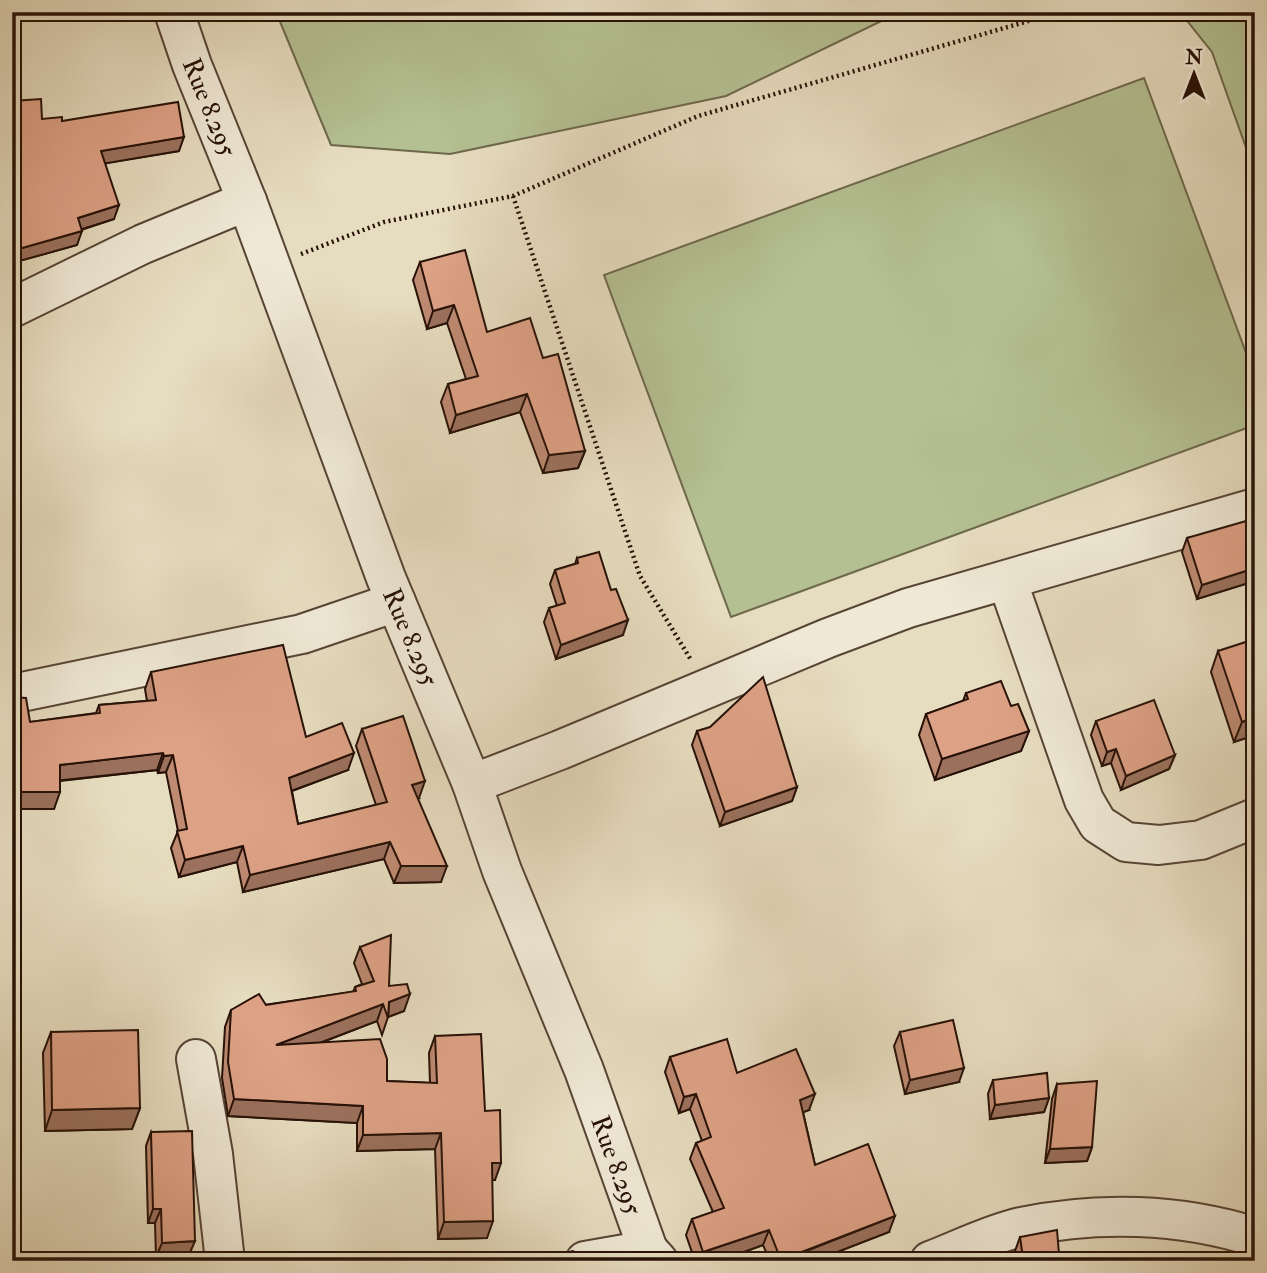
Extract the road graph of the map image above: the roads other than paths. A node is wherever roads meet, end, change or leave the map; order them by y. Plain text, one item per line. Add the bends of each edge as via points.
1 (174, 12) edge
2 (247, 201) junction
3 (12, 308) edge
4 (1255, 508) edge
5 (1007, 580) junction
6 (396, 602) junction
7 (12, 694) edge
8 (472, 784) junction
9 (1255, 818) edge
10 (196, 1059) dead end
11 (1255, 1237) edge
12 (653, 1257) edge
13 (225, 1261) edge
14 (585, 1261) edge
15 (930, 1261) edge

1 - 2 street, Rue 8.295
2 - 3 street via 142,244
2 - 6 street, Rue 8.295
4 - 5 street
5 - 8 street via 908,608 828,638
5 - 9 street via 1084,800 1098,824 1126,842 1159,845 1201,840
6 - 7 street via 302,634
6 - 8 street, Rue 8.295
8 - 12 street, Rue 8.295
10 - 13 street
11 - 15 street via 1164,1218 1086,1216 1018,1228
12 - 14 street

